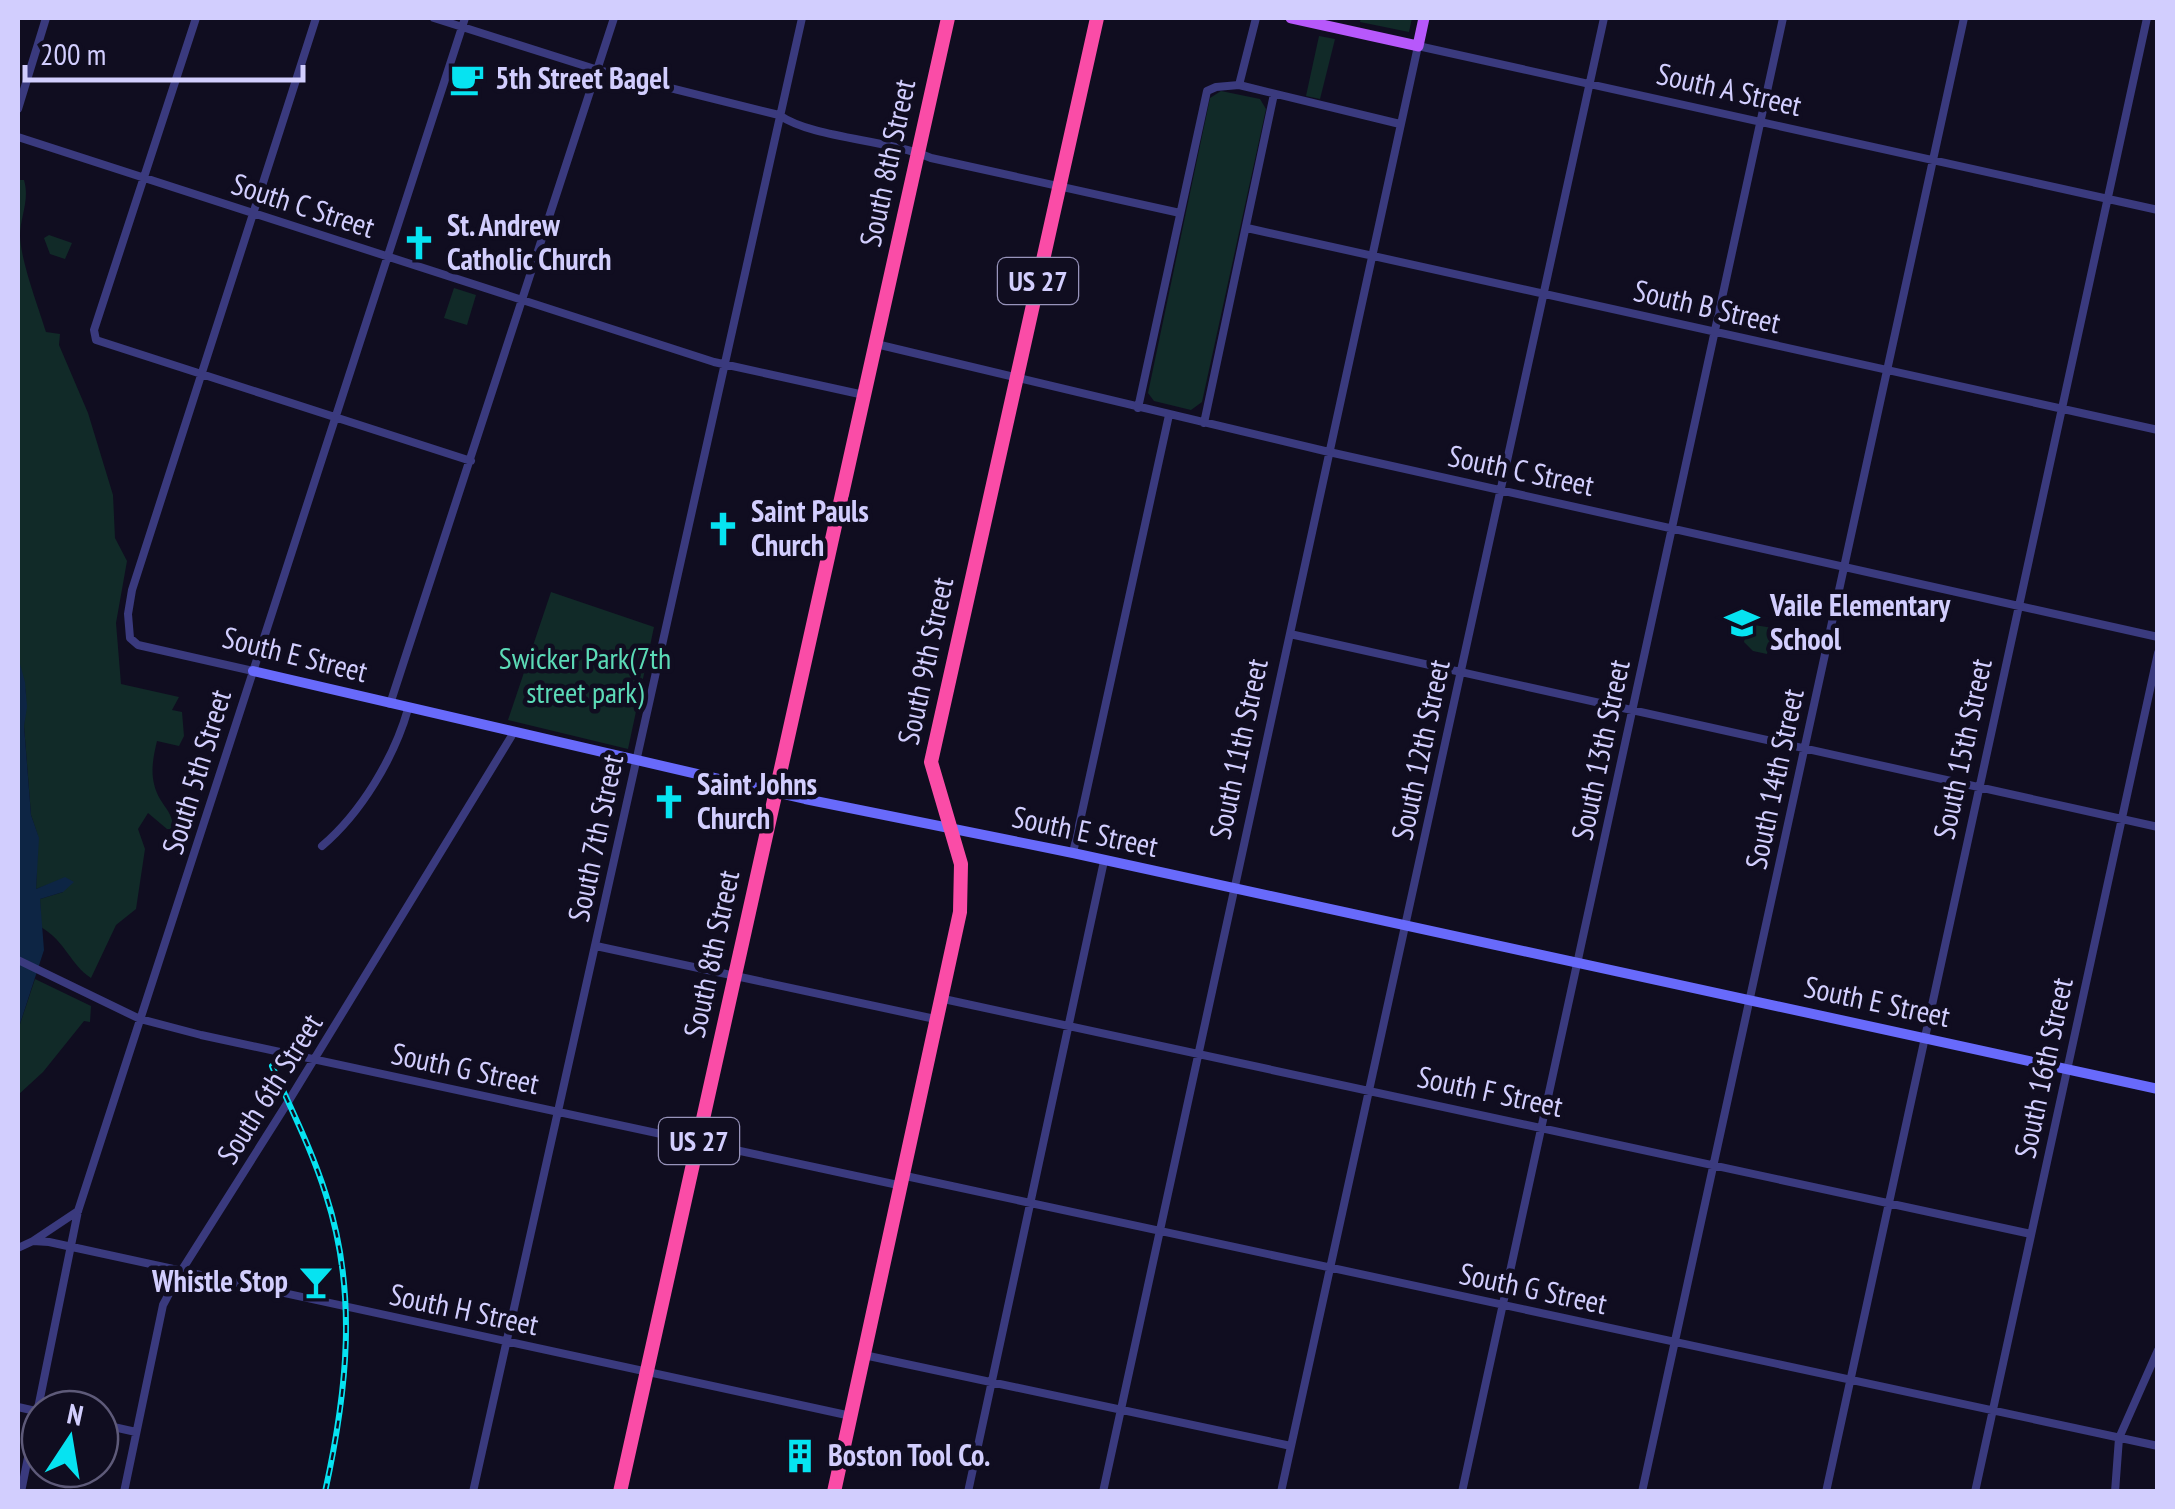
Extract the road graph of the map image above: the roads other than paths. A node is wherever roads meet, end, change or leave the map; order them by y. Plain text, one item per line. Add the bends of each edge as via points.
1 (46, 18) edge
2 (196, 18) edge
3 (316, 18) edge
4 (434, 18) edge
5 (614, 18) edge
6 (802, 18) edge
7 (948, 18) edge
8 (1097, 18) edge
9 (1256, 18) edge
10 (1290, 18) edge
11 (1424, 18) edge
12 (1604, 18) edge
13 (1782, 18) edge
14 (1964, 18) edge
15 (2147, 18) edge
16 (463, 22) edge
17 (1418, 46) junction
18 (598, 70) junction
19 (1589, 84) junction
20 (1239, 86) junction
21 (1274, 94) junction
22 (18, 110) edge
23 (779, 115) junction
24 (1761, 123) junction
25 (1400, 124) junction
26 (18, 138) edge
27 (918, 152) junction
28 (1933, 160) junction
29 (142, 179) junction
30 (1060, 186) junction
31 (2107, 199) junction
32 (2158, 210) edge
33 (1180, 212) junction
34 (252, 214) junction
35 (1247, 228) junction
36 (1372, 256) junction
37 (388, 257) junction
38 (1543, 294) junction
39 (522, 301) junction
40 (1716, 332) junction
41 (876, 344) junction
42 (723, 364) junction
43 (1887, 371) junction
44 (201, 375) junction
45 (1017, 377) junction
46 (864, 395) junction
47 (1138, 408) junction
48 (2061, 409) junction
49 (1169, 415) junction
50 (336, 417) junction
51 (1204, 423) junction
52 (2158, 430) edge
53 (1329, 452) junction
54 (471, 460) junction
55 (1501, 490) junction
56 (1672, 527) junction
57 (1844, 566) junction
58 (2018, 605) junction
59 (1290, 634) junction
60 (2158, 637) edge
61 (2158, 653) edge
62 (253, 671) junction
63 (1461, 672) junction
64 (390, 704) junction
65 (408, 708) junction
66 (1633, 710) junction
67 (514, 732) junction
68 (1805, 748) junction
69 (636, 758) junction
70 (1978, 786) junction
71 (776, 791) junction
72 (2122, 819) junction
73 (2158, 827) edge
74 (948, 828) junction
75 (322, 846) dead end
76 (1073, 853) junction
77 (1104, 862) junction
78 (1235, 888) junction
79 (1406, 926) junction
80 (596, 946) junction
81 (18, 960) edge
82 (1577, 963) junction
83 (736, 975) junction
84 (939, 998) junction
85 (1749, 1000) junction
86 (140, 1019) junction
87 (935, 1019) junction
88 (1068, 1026) junction
89 (1924, 1037) junction
90 (1198, 1053) junction
91 (315, 1059) junction
92 (2068, 1069) junction
93 (2158, 1088) edge
94 (1370, 1089) junction
95 (558, 1113) junction
96 (1542, 1127) junction
97 (699, 1141) junction
98 (1714, 1164) junction
99 (899, 1180) junction
100 (1888, 1202) junction
101 (1030, 1205) junction
102 (78, 1212) junction
103 (1159, 1233) junction
104 (2032, 1234) junction
105 (33, 1241) junction
106 (69, 1247) junction
107 (18, 1248) edge
108 (1331, 1270) junction
109 (180, 1272) junction
110 (1503, 1305) junction
111 (506, 1342) junction
112 (1675, 1342) junction
113 (2158, 1350) edge
114 (864, 1354) junction
115 (646, 1372) junction
116 (1850, 1380) junction
117 (991, 1382) junction
118 (42, 1389) edge
119 (1120, 1410) junction
120 (1993, 1411) junction
121 (851, 1416) junction
122 (120, 1428) edge
123 (136, 1432) junction
124 (2119, 1438) junction
125 (1291, 1446) junction
126 (2158, 1446) edge
127 (124, 1492) edge
128 (473, 1492) edge
129 (620, 1492) edge
130 (834, 1492) edge
131 (968, 1492) edge
132 (1103, 1492) edge
133 (1282, 1492) edge
134 (1462, 1492) edge
135 (1642, 1492) edge
136 (1826, 1492) edge
137 (1975, 1492) edge
138 (2115, 1492) edge

1 - 22 street
2 - 29 street
3 - 34 street
4 - 16 street
5 - 18 street
6 - 23 street, South 7th Street
7 - 27 highway, South 8th Street / US 27
8 - 30 highway, South 9th Street / US 27
9 - 20 street
10 - 17 main road, South A Street
11 - 17 main road, South 11th Street
12 - 19 street, South 12th Street
13 - 24 street, South 13th Street
14 - 28 street, South 14th Street
15 - 31 street, South 15th Street
16 - 18 street
16 - 37 street, South 5th Street
17 - 19 street, South A Street
17 - 25 street, South 11th Street
18 - 23 street
18 - 39 street
19 - 24 street, South A Street
19 - 38 street, South 12th Street
20 - 21 street
20 - 33 street via 1216,87 1206,96
21 - 25 street
21 - 35 street
23 - 27 street
23 - 42 street, South 7th Street
24 - 28 street, South A Street
24 - 40 street, South 13th Street
25 - 36 street, South 11th Street
26 - 29 street, South C Street
27 - 30 street
27 - 41 highway, South 8th Street / US 27
28 - 31 street, South A Street
28 - 43 street, South 14th Street
29 - 34 street, South C Street
29 - 44 street via 94,334 98,342
30 - 33 street
30 - 45 highway, South 9th Street / US 27
31 - 32 street, South A Street
31 - 48 street, South 15th Street
33 - 47 street
34 - 37 street, South C Street
34 - 44 street
35 - 36 street, South B Street
35 - 51 street
36 - 38 street, South B Street
36 - 53 street, South 11th Street
37 - 39 street, South C Street
37 - 50 street, South 5th Street
38 - 40 street, South B Street
38 - 55 street, South 12th Street
39 - 42 street, South C Street
39 - 54 street
40 - 43 street, South B Street
40 - 56 street, South 13th Street
41 - 45 street, South C Street
41 - 46 highway, South 8th Street / US 27
42 - 46 street, South C Street
42 - 69 street, South 7th Street
43 - 48 street, South B Street
43 - 57 street, South 14th Street
44 - 50 street
44 - 62 street, South E Street via 132,590 128,631 138,645
45 - 47 street, South C Street
45 - 74 highway, South 9th Street / US 27 via 930,762
46 - 71 highway, South 8th Street / US 27
47 - 49 street, South C Street
48 - 52 street, South B Street
48 - 58 street, South 15th Street
49 - 51 street, South C Street
49 - 76 street
50 - 54 street
50 - 62 street, South 5th Street
51 - 53 street, South C Street
53 - 55 street, South C Street
53 - 59 street, South 11th Street
54 - 64 street
55 - 56 street, South C Street
55 - 63 street, South 12th Street
56 - 57 street, South C Street
56 - 66 street, South 13th Street
57 - 58 street, South C Street
57 - 68 street, South 14th Street
58 - 60 street, South C Street
58 - 70 street, South 15th Street
59 - 63 street
59 - 78 street, South 11th Street
61 - 72 street, South 16th Street
62 - 64 street, South E Street
62 - 86 street, South 5th Street
63 - 66 street
63 - 79 street, South 12th Street
64 - 65 street, South E Street
65 - 67 street, South E Street
65 - 75 street via 400,738 345,827
66 - 68 street
66 - 82 street, South 13th Street
67 - 69 street, South E Street
67 - 91 street, South 6th Street
68 - 70 street
68 - 85 street, South 14th Street
69 - 71 street, South E Street
69 - 80 street, South 7th Street
70 - 72 street
70 - 89 street, South 15th Street
71 - 74 street, South E Street
71 - 83 highway, South 8th Street / US 27
72 - 73 street
72 - 92 street, South 16th Street
74 - 76 street, South E Street
74 - 84 highway, South 9th Street / US 27 via 961,864 961,895
76 - 77 street, South E Street
77 - 78 street, South E Street
77 - 88 street
78 - 79 street, South E Street
78 - 90 street, South 11th Street
79 - 82 street, South E Street
79 - 94 street, South 12th Street
80 - 83 street
80 - 95 street, South 7th Street
81 - 86 street, South G Street
82 - 85 street, South E Street
82 - 96 street, South 13th Street
83 - 87 street
83 - 97 highway, South 8th Street / US 27
84 - 87 highway, South 9th Street / US 27
84 - 88 street, South F Street
85 - 89 street, South E Street
85 - 98 street, South 14th Street
86 - 91 street, South G Street
86 - 102 street, South 5th Street
87 - 99 highway, South 9th Street / US 27
88 - 90 street, South F Street
88 - 101 street
89 - 92 street, South E Street
89 - 100 street, South 15th Street
90 - 94 street, South F Street
90 - 103 street, South 11th Street
91 - 95 street, South G Street
91 - 109 street, South 6th Street
92 - 93 street, South E Street
92 - 104 street, South 16th Street
94 - 96 street, South F Street
94 - 108 street, South 12th Street
95 - 97 street, South G Street
95 - 111 street, South 7th Street
96 - 98 street, South F Street
96 - 110 street, South 13th Street
97 - 99 street, South G Street
97 - 115 highway, South 8th Street / US 27
98 - 100 street, South F Street
98 - 112 street, South 14th Street
99 - 101 street, South G Street
99 - 114 highway, South 9th Street / US 27
100 - 104 street, South F Street
100 - 116 street, South 15th Street
101 - 103 street, South G Street
101 - 117 street
102 - 105 street
102 - 106 street, South 5th Street
103 - 108 street, South G Street
103 - 119 street, South 11th Street
104 - 120 street, South 16th Street
105 - 106 street, South H Street
105 - 107 street
106 - 109 street, South H Street
106 - 118 street, South 5th Street
108 - 110 street, South G Street
108 - 125 street, South 12th Street
109 - 111 street, South H Street
109 - 123 street, South 6th Street via 163,1306
110 - 112 street, South G Street
110 - 134 street, South 13th Street
111 - 115 street, South H Street
111 - 128 street, South 7th Street
112 - 116 street, South G Street
112 - 135 street, South 14th Street
113 - 124 street
114 - 117 street
114 - 121 highway, South 9th Street / US 27
115 - 121 street, South H Street
115 - 129 highway, South 8th Street / US 27
116 - 120 street, South G Street
116 - 136 street, South 15th Street
117 - 119 street
117 - 131 street
119 - 125 street
119 - 132 street, South 11th Street
120 - 124 street, South G Street
120 - 137 street, South 16th Street
121 - 130 highway, South 9th Street / US 27
122 - 123 street
123 - 127 street, South 6th Street
124 - 126 street, South G Street
124 - 138 street
125 - 133 street, South 12th Street

